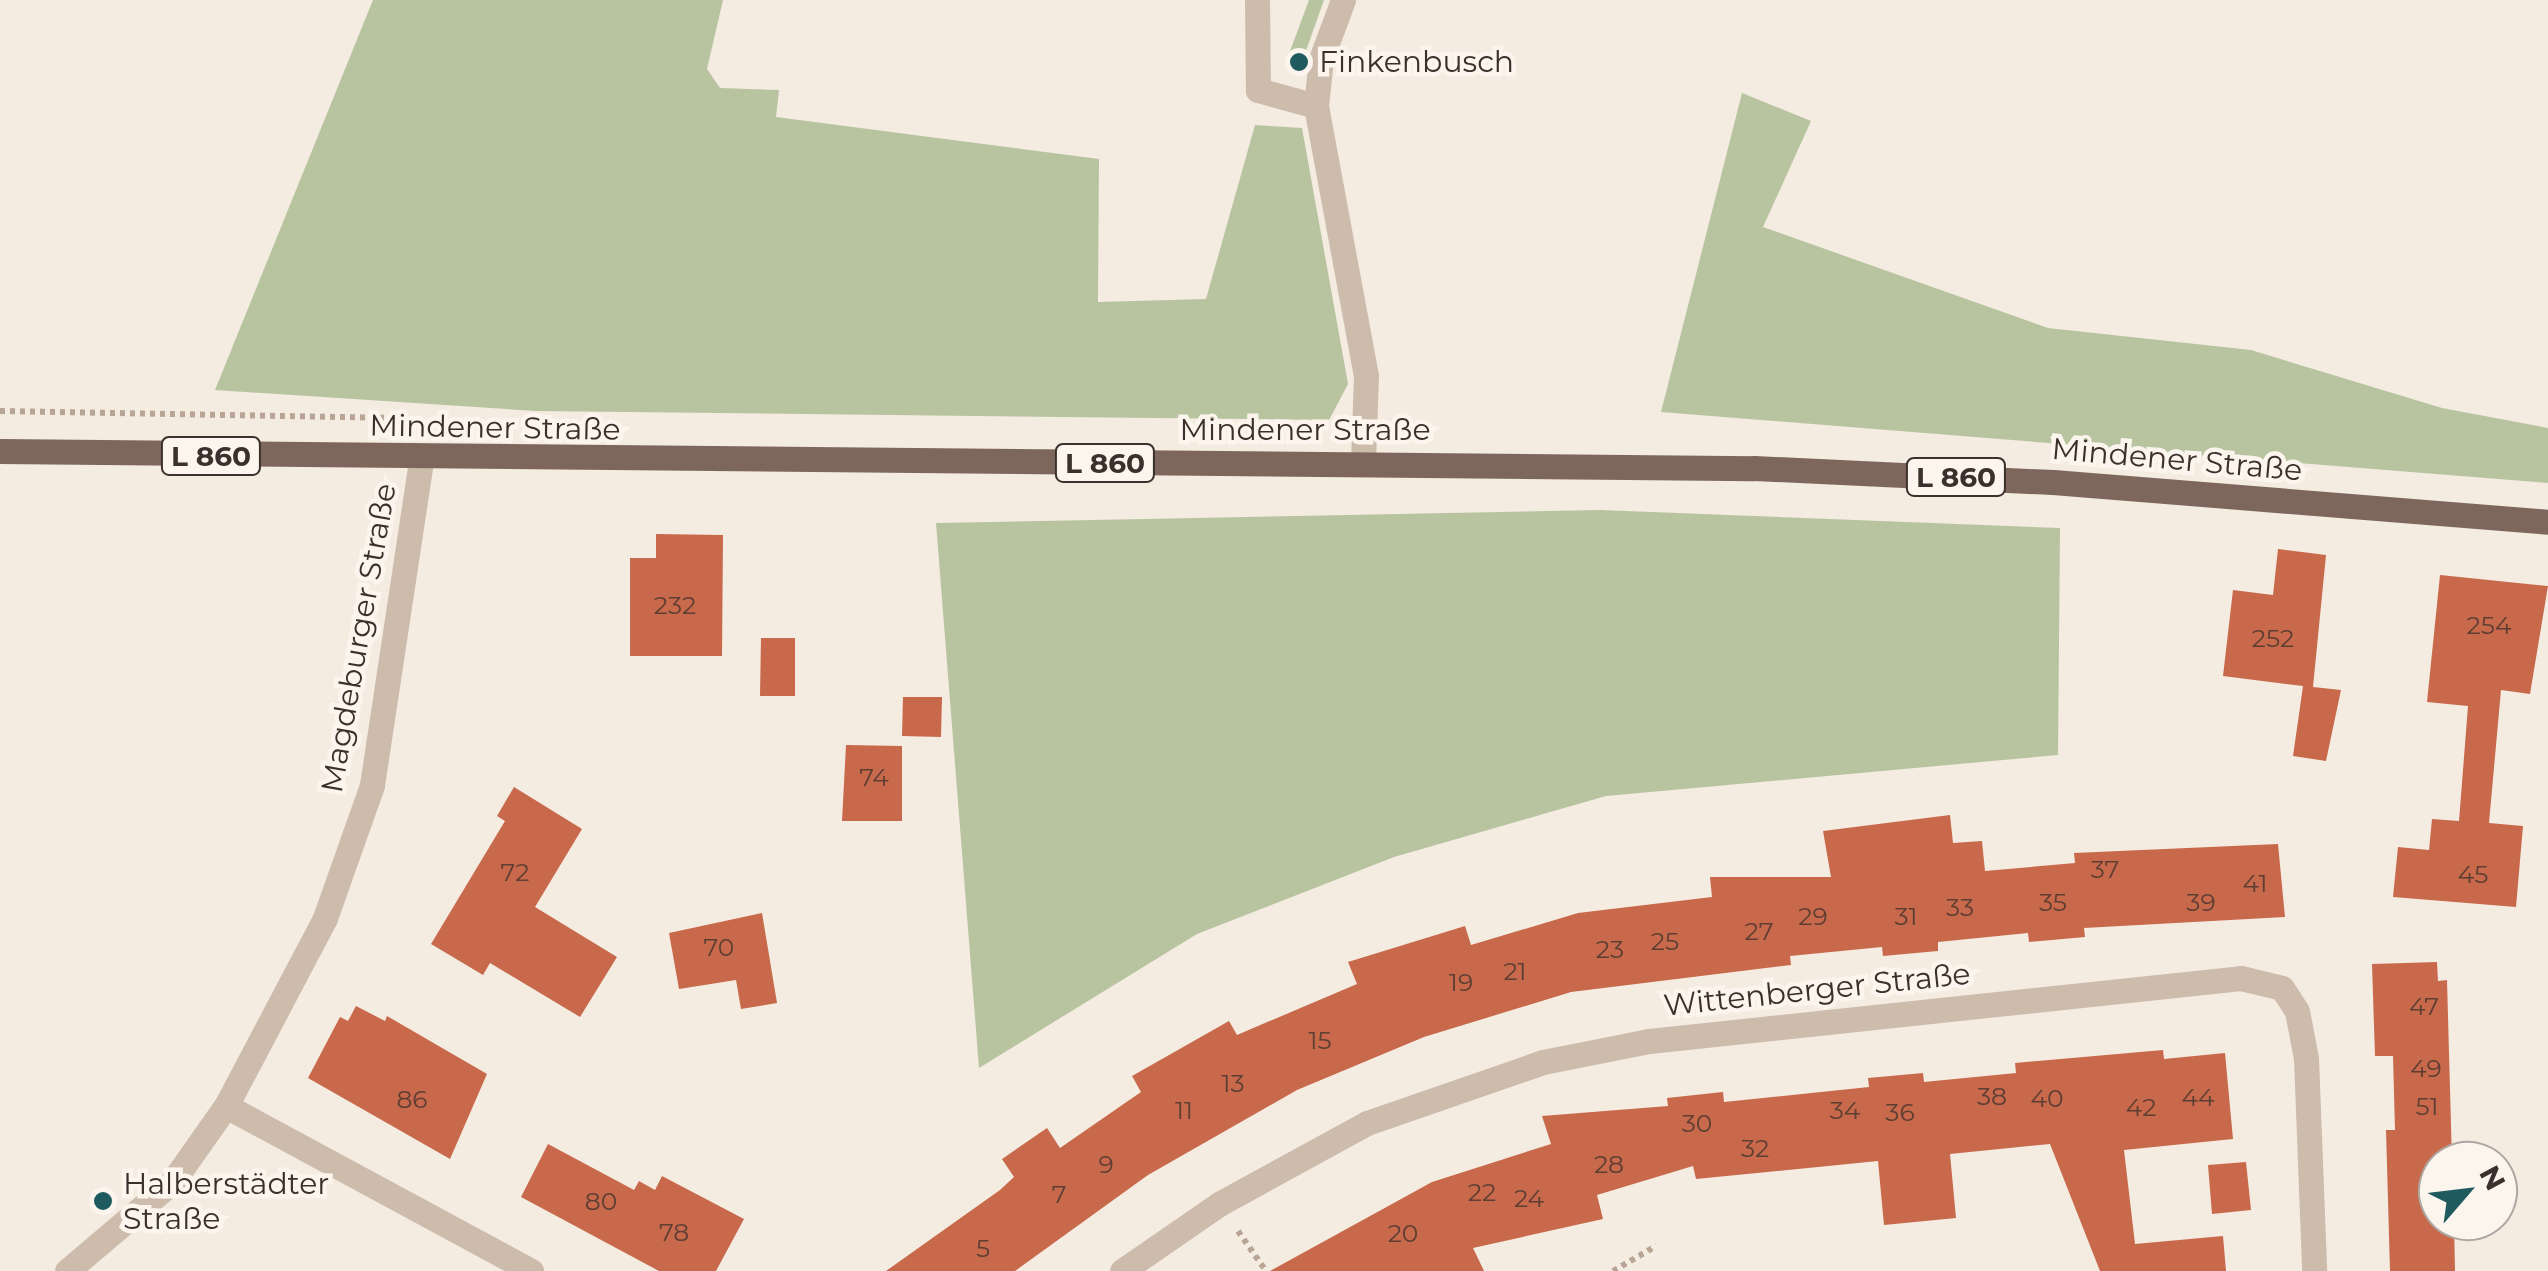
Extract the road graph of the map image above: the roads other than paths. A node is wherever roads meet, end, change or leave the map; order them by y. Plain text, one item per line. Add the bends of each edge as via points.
1 (1257, 0) edge
2 (1343, 0) edge
3 (1316, 106) junction
4 (0, 451) edge
5 (422, 460) junction
6 (1363, 462) junction
7 (2548, 522) edge
8 (226, 1106) junction
9 (67, 1271) edge
10 (532, 1271) edge
11 (1122, 1271) edge
12 (2314, 1271) edge

1 - 3 street via 1258,90
2 - 3 street via 1321,59
3 - 6 street via 1366,376
4 - 5 main road, Mindener Straße / L 860
5 - 6 main road, Mindener Straße / L 860
5 - 8 street, Magdeburger Straße via 372,785 325,918
6 - 7 main road, Mindener Straße / L 860 via 1754,468 2053,482
8 - 9 street, Magdeburger Straße via 173,1181
8 - 10 street
11 - 12 street, Wittenberger Straße via 1219,1204 1367,1123 1543,1062 1649,1041 2242,978 2282,988 2297,1011 2306,1058

